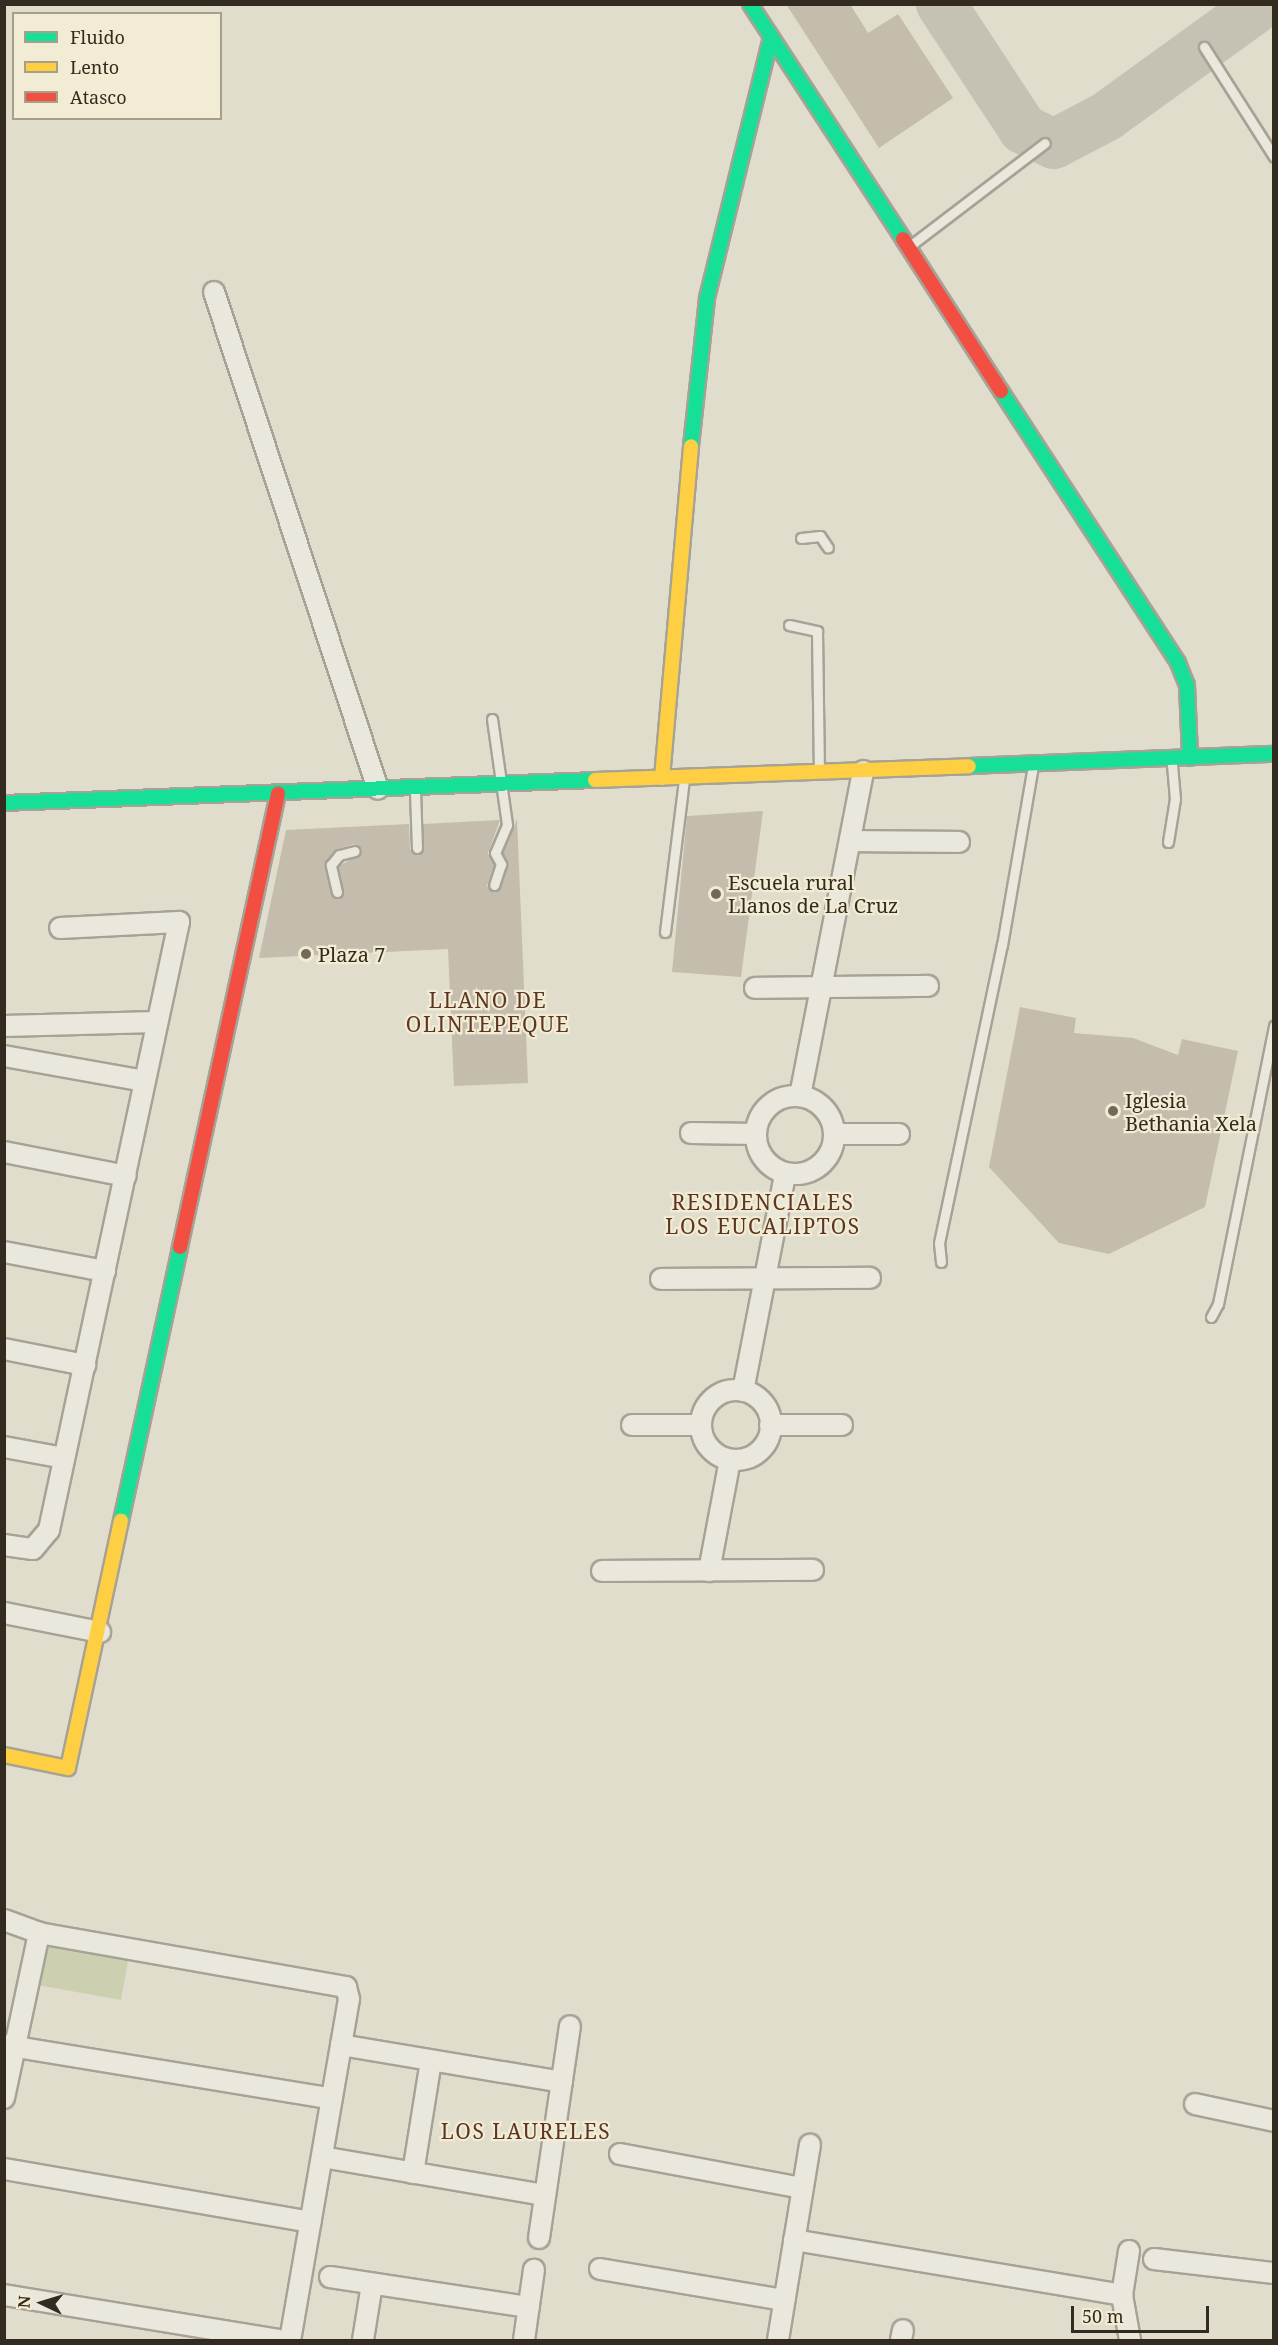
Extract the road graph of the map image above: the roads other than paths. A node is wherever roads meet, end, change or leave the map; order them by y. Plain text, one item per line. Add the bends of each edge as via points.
1 (750, 4) edge
2 (771, 37) junction
3 (1204, 47) dead end
4 (1045, 143) dead end
5 (1274, 157) edge
6 (908, 248) junction
7 (214, 292) dead end
8 (801, 538) dead end
9 (828, 548) dead end
10 (789, 625) dead end
11 (492, 719) dead end
12 (1274, 754) edge
13 (1190, 758) junction
14 (1172, 759) junction
15 (1033, 765) junction
16 (863, 771) junction
17 (819, 773) junction
18 (662, 778) junction
19 (684, 778) junction
20 (505, 785) junction
21 (415, 788) junction
22 (378, 789) junction
23 (278, 793) junction
24 (4, 803) edge
25 (850, 841) junction
26 (959, 842) dead end
27 (1168, 842) dead end
28 (417, 848) dead end
29 (355, 851) dead end
30 (494, 885) dead end
31 (337, 892) dead end
32 (60, 928) dead end
33 (665, 932) dead end
34 (928, 986) dead end
35 (822, 987) junction
36 (755, 988) dead end
37 (157, 1022) junction
38 (4, 1026) edge
39 (1274, 1026) edge
40 (4, 1056) edge
41 (144, 1081) junction
42 (801, 1096) junction
43 (691, 1134) dead end
44 (756, 1134) junction
45 (834, 1134) junction
46 (899, 1134) dead end
47 (4, 1152) edge
48 (785, 1174) junction
49 (126, 1176) junction
50 (4, 1252) edge
51 (941, 1262) dead end
52 (105, 1271) junction
53 (870, 1278) dead end
54 (661, 1279) dead end
55 (765, 1279) junction
56 (1211, 1317) dead end
57 (4, 1349) edge
58 (85, 1365) junction
59 (743, 1391) junction
60 (632, 1425) dead end
61 (701, 1425) junction
62 (771, 1425) junction
63 (842, 1425) dead end
64 (4, 1447) edge
65 (64, 1458) junction
66 (730, 1460) junction
67 (4, 1545) edge
68 (813, 1570) dead end
69 (602, 1571) dead end
70 (709, 1571) junction
71 (4, 1613) edge
72 (100, 1632) junction
73 (4, 1755) edge
74 (4, 1920) edge
75 (39, 1933) junction
76 (570, 2026) dead end
77 (341, 2045) junction
78 (10, 2046) edge
79 (431, 2061) junction
80 (562, 2082) junction
81 (4, 2098) edge
82 (332, 2099) junction
83 (1195, 2104) dead end
84 (1274, 2121) edge
85 (810, 2145) dead end
86 (620, 2154) dead end
87 (322, 2157) junction
88 (4, 2169) edge
89 (413, 2173) junction
90 (802, 2188) junction
91 (545, 2195) junction
92 (310, 2222) junction
93 (539, 2238) dead end
94 (794, 2240) junction
95 (1130, 2251) dead end
96 (1154, 2259) dead end
97 (600, 2269) dead end
98 (534, 2270) dead end
99 (1274, 2273) edge
100 (330, 2277) dead end
101 (372, 2284) junction
102 (4, 2295) edge
103 (1122, 2295) junction
104 (784, 2300) junction
105 (529, 2307) junction
106 (278, 2340) edge
107 (290, 2340) edge
108 (363, 2340) edge
109 (524, 2340) edge
110 (778, 2340) edge
111 (1130, 2340) edge

1 - 2 street
2 - 6 street
2 - 18 street via 707,298 670,632
3 - 5 lane
4 - 6 lane
6 - 13 street via 1178,663 1187,685
7 - 22 street
8 - 9 lane via 820,536
10 - 17 lane via 817,631
11 - 20 lane
12 - 13 street
13 - 14 street
14 - 15 street
14 - 27 lane via 1175,799
15 - 16 street
15 - 51 lane via 1002,945 939,1244
16 - 17 street
16 - 25 street
17 - 19 street
18 - 19 street
18 - 20 street
19 - 33 lane
20 - 21 street
20 - 30 lane via 506,836 495,853 501,864
21 - 22 street
21 - 28 lane
22 - 23 street
23 - 24 street
23 - 72 street
25 - 26 street
25 - 35 street
29 - 31 lane via 339,855 331,865
32 - 37 street via 179,922
34 - 35 street
35 - 36 street
35 - 42 street
37 - 38 street
37 - 41 street
39 - 56 lane via 1218,1304
40 - 41 street
41 - 49 street
42 - 44 street via 776,1101 766,1109
42 - 45 street via 824,1110
43 - 44 street
44 - 48 street via 761,1155
45 - 46 street
45 - 48 street via 821,1165
47 - 49 street
48 - 55 street
49 - 52 street
50 - 52 street
52 - 58 street
53 - 55 street
54 - 55 street
55 - 59 street
57 - 58 street
58 - 65 street
59 - 61 street via 715,1397
59 - 62 street via 763,1403
60 - 61 street
61 - 66 street via 712,1451
62 - 63 street
62 - 66 street via 759,1452
64 - 65 street
65 - 67 street via 43,1543 33,1549
66 - 70 street
68 - 70 street
69 - 70 street
71 - 72 street
72 - 73 street via 68,1768
74 - 75 street
75 - 77 street via 341,1983 349,1999
75 - 78 street
76 - 80 street
77 - 79 street
77 - 82 street
78 - 81 street
78 - 82 street
79 - 80 street
79 - 89 street
80 - 91 street
82 - 87 street
83 - 84 street
85 - 90 street
86 - 90 street
87 - 89 street
87 - 92 street
88 - 92 street
89 - 91 street
90 - 94 street
91 - 93 street
92 - 107 street
94 - 103 street
94 - 104 street
95 - 103 street
96 - 99 street
97 - 104 street
98 - 105 street
100 - 101 street
101 - 105 street
101 - 108 street
102 - 106 street
103 - 111 street
104 - 110 street
105 - 109 street

